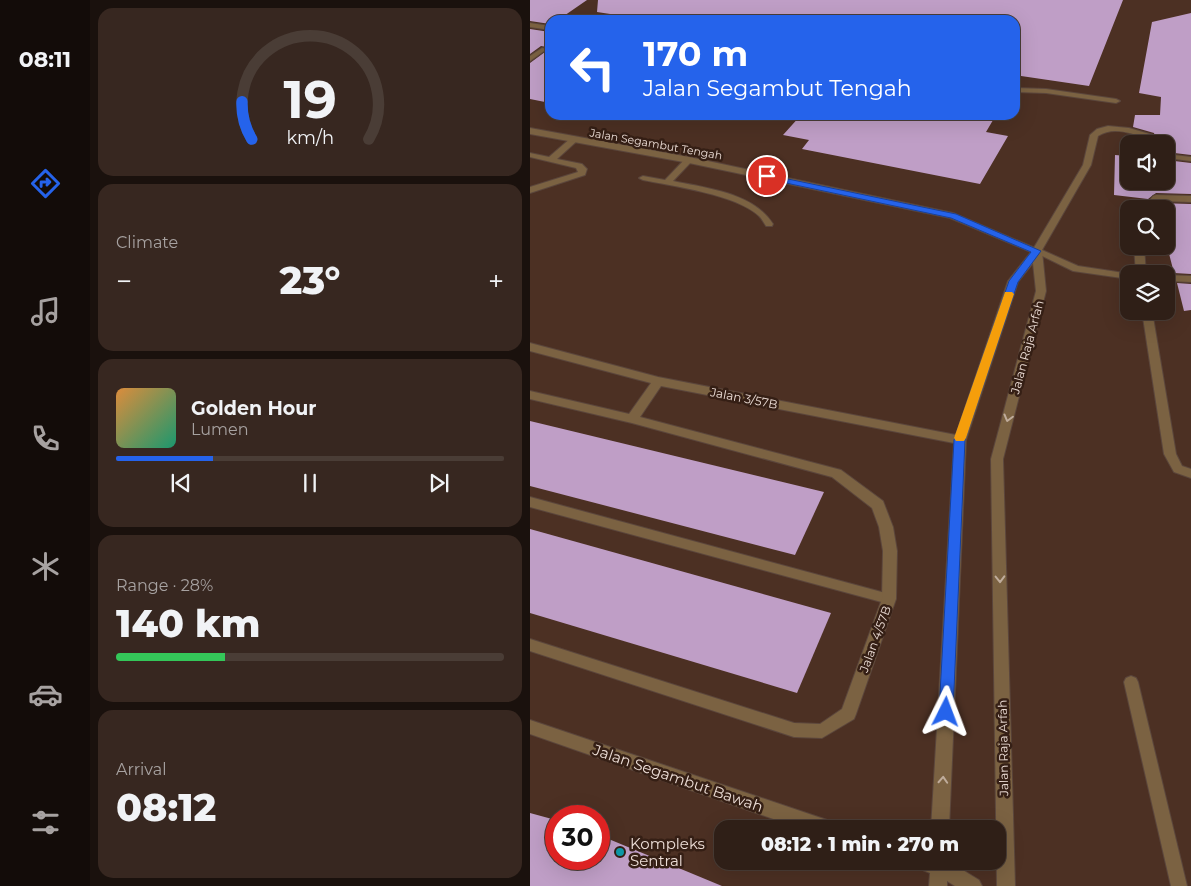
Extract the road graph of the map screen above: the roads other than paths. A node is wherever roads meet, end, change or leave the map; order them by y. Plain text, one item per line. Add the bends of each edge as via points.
1 (530, 25) edge
2 (545, 27) edge
3 (544, 49) dead end
4 (530, 59) edge
5 (1020, 90) edge
6 (1116, 101) dead end
7 (530, 131) edge
8 (1147, 135) edge
9 (574, 140) junction
10 (530, 155) edge
11 (1175, 157) edge
12 (1191, 159) edge
13 (550, 160) junction
14 (689, 160) junction
15 (643, 178) dead end
16 (667, 182) junction
17 (530, 190) edge
18 (1191, 199) edge
19 (1155, 200) edge
20 (769, 224) dead end
21 (1036, 251) junction
22 (1120, 275) edge
23 (1175, 278) edge
24 (1191, 279) edge
25 (1148, 320) edge
26 (530, 347) edge
27 (658, 381) junction
28 (530, 395) edge
29 (632, 420) junction
30 (960, 440) junction
31 (1191, 474) edge
32 (530, 502) edge
33 (889, 599) junction
34 (530, 644) edge
35 (1131, 682) dead end
36 (530, 727) edge
37 (801, 820) edge
38 (940, 820) edge
39 (935, 870) edge
40 (945, 870) edge
41 (938, 886) edge
42 (973, 886) edge
43 (1006, 886) edge
44 (1179, 886) edge

1 - 2 lane
3 - 4 lane
5 - 6 lane
7 - 9 street, Jalan Segambut Tengah
8 - 21 lane via 1108,128 1094,135 1087,165
9 - 13 lane
9 - 14 street, Jalan Segambut Tengah
10 - 13 lane
11 - 12 lane
13 - 17 lane via 584,169 576,176
14 - 16 lane
14 - 21 street, Jalan Segambut Tengah via 953,216
15 - 16 lane
16 - 20 lane via 735,200 762,214
18 - 19 lane
21 - 22 lane via 1076,269
21 - 30 street via 1013,281
21 -> 43 street, Jalan Raja Arfah via 1041,291 998,459
23 - 24 lane
25 - 31 lane via 1170,454 1178,469
26 - 27 street, Jalan 3/57B
27 - 29 street
27 - 30 street, Jalan 3/57B
28 - 29 street, Jalan 4/57B
29 - 33 street, Jalan 4/57B via 836,473 858,488 878,505 886,527 890,551
38 -> 30 street
32 - 33 lane
33 - 34 street, Jalan 4/57B via 848,714 822,731 794,730
35 - 44 lane
36 - 37 street, Jalan Segambut Bawah
39 - 41 street
40 - 42 street

